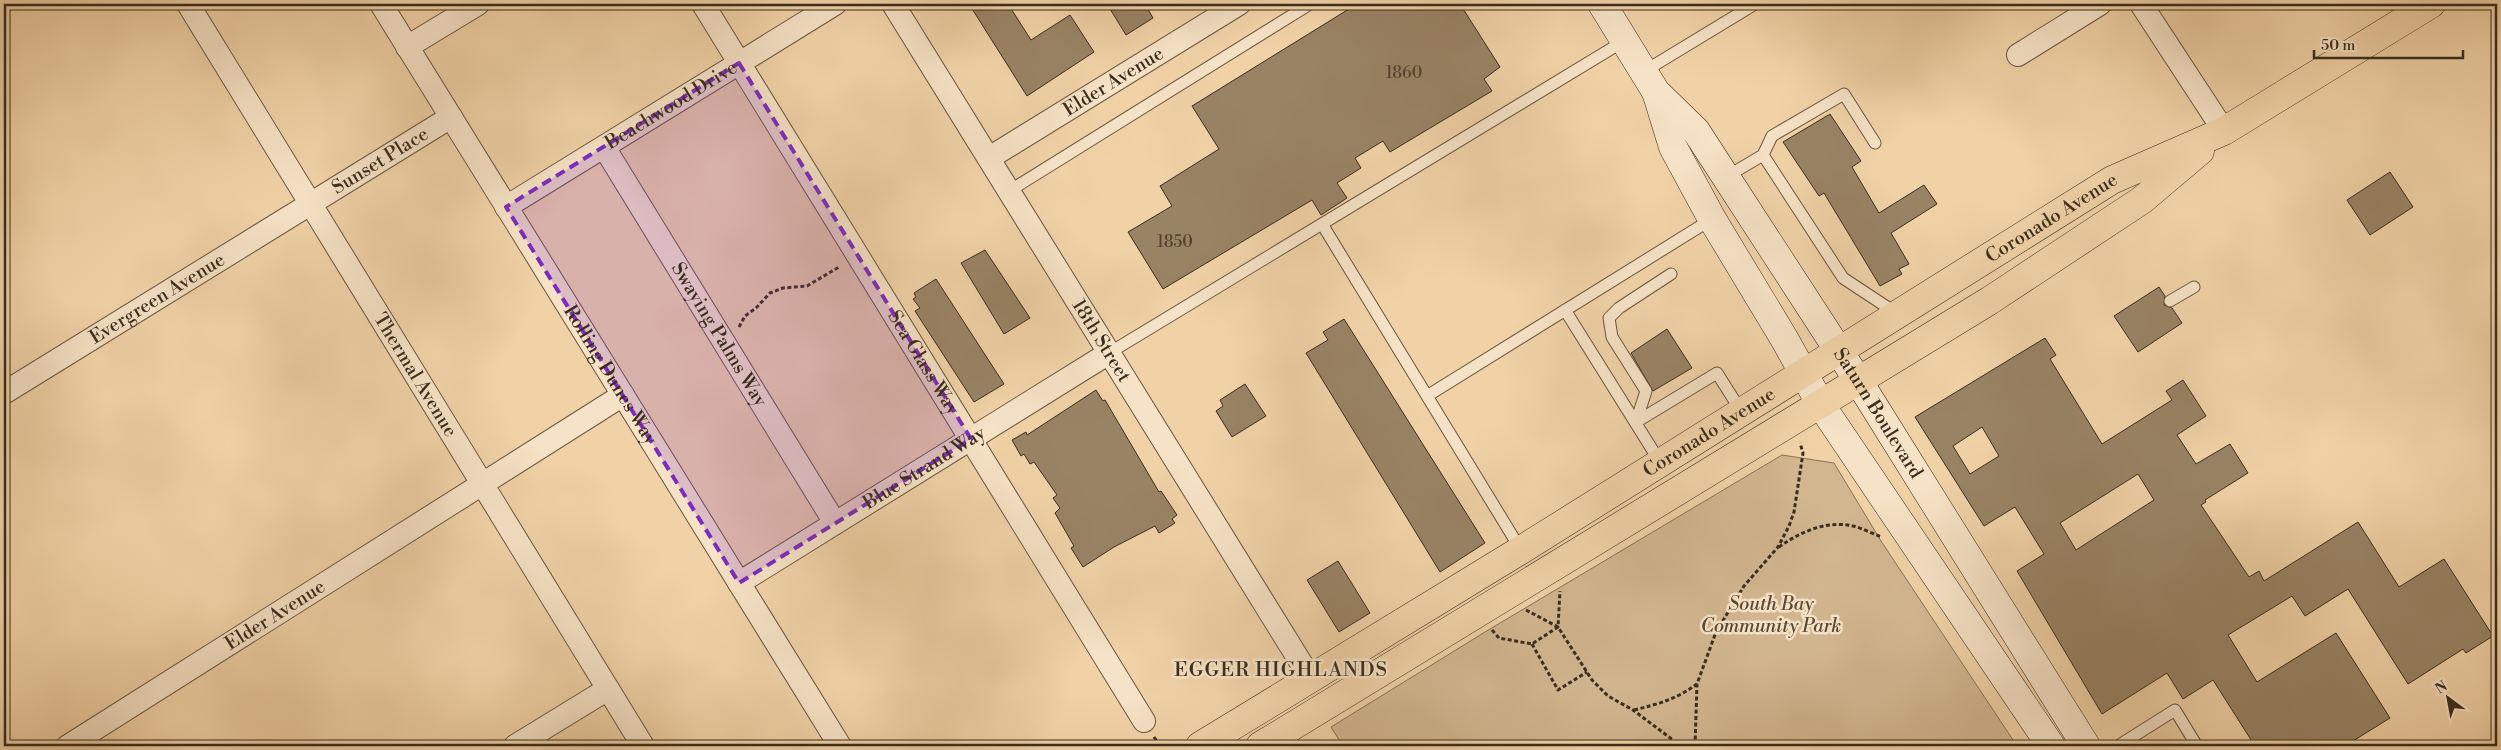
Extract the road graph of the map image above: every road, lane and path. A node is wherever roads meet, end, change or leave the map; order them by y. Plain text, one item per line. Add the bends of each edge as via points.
1 (188, 4) edge
2 (381, 4) edge
3 (478, 4) edge
4 (703, 4) edge
5 (834, 4) edge
6 (893, 4) edge
7 (1239, 4) edge
8 (1310, 4) edge
9 (1602, 4) edge
10 (1755, 4) edge
11 (2100, 4) edge
12 (2141, 4) edge
13 (2431, 4) edge
14 (1624, 41) junction
15 (407, 47) junction
16 (2018, 55) dead end
17 (739, 63) junction
18 (1650, 82) junction
19 (451, 117) junction
20 (2224, 131) junction
21 (1875, 144) dead end
22 (604, 147) junction
23 (1763, 155) junction
24 (989, 158) junction
25 (1726, 177) junction
26 (1009, 191) junction
27 (310, 203) junction
28 (506, 207) junction
29 (1712, 219) junction
30 (1322, 224) junction
31 (839, 267) dead end
32 (1671, 274) dead end
33 (2194, 287) dead end
34 (2170, 301) dead end
35 (1565, 310) junction
36 (1898, 314) junction
37 (736, 330) dead end
38 (1839, 351) junction
39 (1109, 353) junction
40 (1803, 372) junction
41 (1859, 382) junction
42 (4, 393) edge
43 (623, 395) junction
44 (1427, 396) junction
45 (1821, 405) junction
46 (1741, 411) junction
47 (1636, 422) junction
48 (971, 439) junction
49 (1800, 443) dead end
50 (1660, 462) junction
51 (482, 485) junction
52 (835, 523) junction
53 (1883, 538) dead end
54 (1778, 547) junction
55 (1521, 550) junction
56 (739, 583) junction
57 (1514, 590) junction
58 (1560, 590) dead end
59 (1481, 610) junction
60 (1558, 627) junction
61 (1532, 644) junction
62 (1587, 672) junction
63 (1311, 678) junction
64 (1697, 684) junction
65 (608, 689) junction
66 (1327, 704) junction
67 (1633, 710) junction
68 (1149, 728) joint
69 (68, 746) edge
70 (514, 746) edge
71 (643, 746) edge
72 (840, 746) edge
73 (1160, 746) edge
74 (1200, 746) edge
75 (1260, 746) edge
76 (1682, 746) edge
77 (1696, 746) edge
78 (2051, 746) edge
79 (2086, 746) edge
80 (2118, 746) edge
81 (2197, 746) edge

1 - 27 street, Thermal Avenue
2 - 15 street, Rolling Dunes Way
3 - 15 street
4 - 17 street, Sea Glass Way
5 - 17 street, Beachwood Drive
6 - 24 street, 18th Street
7 - 24 street, Elder Avenue
8 - 26 lane
9 - 14 main road, Saturn Boulevard
10 - 18 lane
11 - 16 street
12 - 20 street
13 - 20 main road, Coronado Avenue
14 - 18 main road, Saturn Boulevard
14 - 30 lane
15 - 19 street, Rolling Dunes Way
17 - 22 street, Beachwood Drive
17 - 48 street, Sea Glass Way
18 - 25 main road, Saturn Boulevard via 1696,131
18 - 29 main road, Saturn Boulevard via 1673,147
19 - 27 street, Sunset Place
19 - 28 street, Rolling Dunes Way
20 - 36 main road, Coronado Avenue via 2112,180
20 - 41 main road, Coronado Avenue via 2142,200
21 - 23 lane via 1844,94 1772,136
22 - 28 street, Beachwood Drive
22 - 52 street, Swaying Palms Way
23 - 25 lane
23 - 36 lane via 1843,278
24 - 26 street, 18th Street
25 - 38 main road, Saturn Boulevard
26 - 39 street, 18th Street
27 - 42 street, Evergreen Avenue
27 - 51 street, Thermal Avenue
28 - 43 street, Rolling Dunes Way
29 - 35 lane
29 - 40 main road, Saturn Boulevard
30 - 39 lane
30 - 44 lane
31 - 37 path via 807,286 770,293 745,316
32 - 47 lane via 1609,318 1612,337 1646,391
33 - 34 lane
35 - 44 lane
35 - 47 lane
36 - 38 main road, Coronado Avenue
38 - 40 main road, Coronado Avenue
38 - 41 main road, Saturn Boulevard
39 - 48 street, Blue Strand Way
39 - 63 street, 18th Street
40 - 45 main road, Saturn Boulevard
40 - 46 main road, Coronado Avenue
41 - 45 main road, Coronado Avenue
41 - 79 main road, Saturn Boulevard
43 - 51 street, Elder Avenue
43 - 56 street, Rolling Dunes Way
44 - 55 lane
45 - 57 main road, Coronado Avenue
45 - 78 main road, Saturn Boulevard
46 - 47 lane via 1717,373
46 - 50 main road, Coronado Avenue
47 - 50 lane
48 - 52 street, Blue Strand Way
48 - 68 street, Sea Glass Way
49 - 54 path via 1803,453 1794,512
50 - 55 main road, Coronado Avenue
51 - 65 street, Thermal Avenue
51 - 69 street, Elder Avenue
52 - 56 street, Blue Strand Way
53 - 54 path via 1852,526 1830,525 1799,533
54 - 64 path via 1744,586 1716,632
55 - 63 main road, Coronado Avenue
56 - 72 street, Rolling Dunes Way
57 - 59 main road, Coronado Avenue
57 - 60 path via 1528,613
58 - 60 path
59 - 61 path via 1499,638
59 - 66 main road, Coronado Avenue
60 - 61 path
60 - 62 path
61 - 62 path via 1558,690
62 - 67 path via 1608,696
63 - 66 main road
63 - 74 main road, Coronado Avenue
64 - 67 path via 1665,703
64 - 77 path
65 - 70 street
65 - 71 street, Thermal Avenue
66 - 75 main road, Coronado Avenue
67 - 76 path
68 - 73 path
80 - 81 lane via 2175,710

